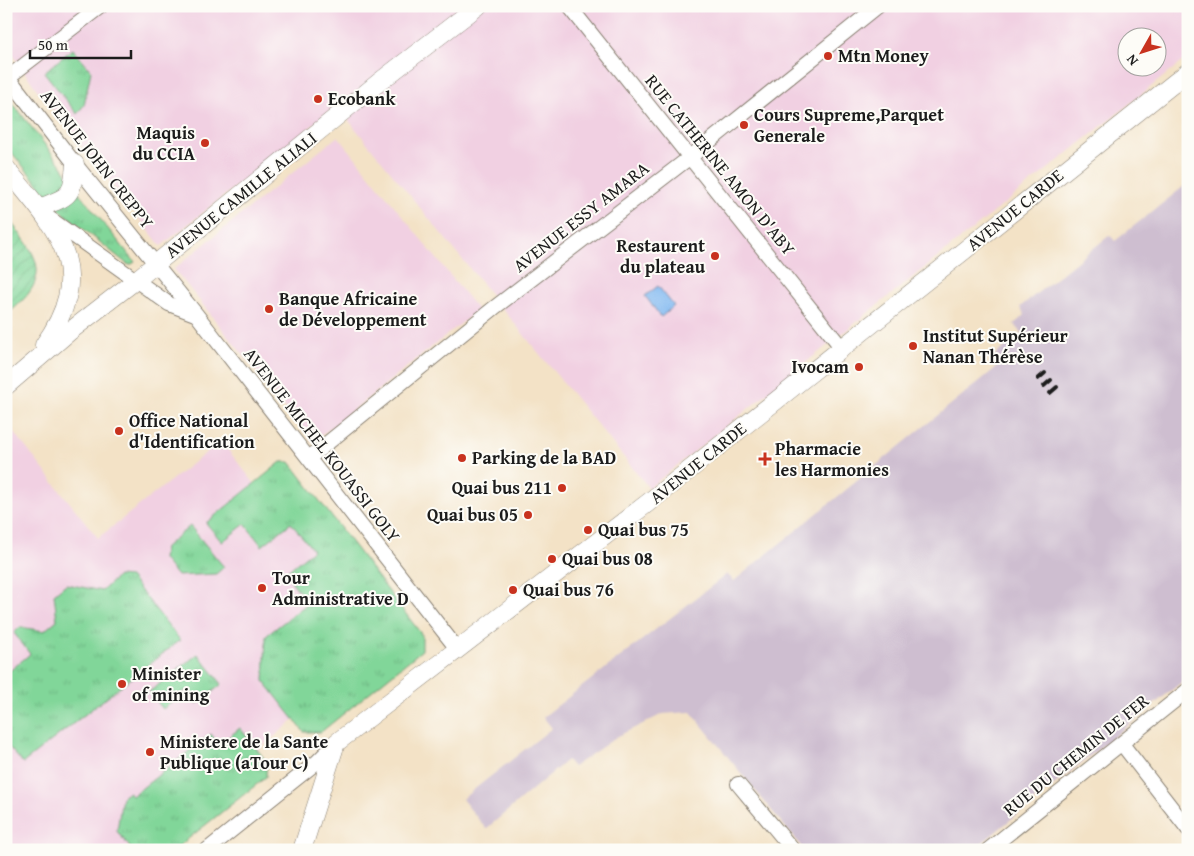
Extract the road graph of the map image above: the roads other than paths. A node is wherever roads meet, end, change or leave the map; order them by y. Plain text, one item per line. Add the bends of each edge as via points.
1 (100, 6) edge
2 (478, 6) edge
3 (569, 6) edge
4 (878, 6) edge
5 (1188, 72) edge
6 (7, 78) edge
7 (689, 158) junction
8 (75, 164) junction
9 (6, 168) edge
10 (42, 212) junction
11 (156, 264) junction
12 (136, 280) junction
13 (196, 314) junction
14 (842, 348) junction
15 (26, 370) junction
16 (6, 386) edge
17 (308, 458) junction
18 (458, 650) junction
19 (1188, 690) edge
20 (336, 743) junction
21 (1122, 744) junction
22 (738, 784) dead end
23 (1188, 829) edge
24 (206, 850) edge
25 (302, 850) edge
26 (793, 850) edge
27 (988, 850) edge

1 - 6 street
2 - 11 main road, AVENUE CAMILLE ALIALI
3 - 7 street, RUE CATHERINE AMON D'ABY
4 - 7 street, AVENUE ESSY AMARA
5 - 14 main road, AVENUE CARDE
6 - 8 street, AVENUE JOHN CREPPY
7 - 14 street, RUE CATHERINE AMON D'ABY
7 - 17 street, AVENUE ESSY AMARA via 494,308
8 - 10 main road via 74,184 69,193
8 - 11 street, AVENUE JOHN CREPPY
9 - 10 main road
10 - 12 street
10 - 15 main road via 65,252 70,289 57,327
11 - 12 main road, AVENUE CAMILLE ALIALI
11 - 13 street, AVENUE MICHEL KOUASSI GOLY
12 - 13 street via 169,304
12 - 15 main road, AVENUE CAMILLE ALIALI
13 - 17 street, AVENUE MICHEL KOUASSI GOLY
14 - 18 main road, AVENUE CARDE
15 - 16 main road, AVENUE CAMILLE ALIALI
17 - 18 street, AVENUE MICHEL KOUASSI GOLY
18 - 20 main road, AVENUE CARDE
19 - 21 street, RUE DU CHEMIN DE FER
20 - 24 street, AVENUE CARDE via 317,762
20 - 25 main road
21 - 23 street
21 - 27 street, RUE DU CHEMIN DE FER
22 - 26 street

